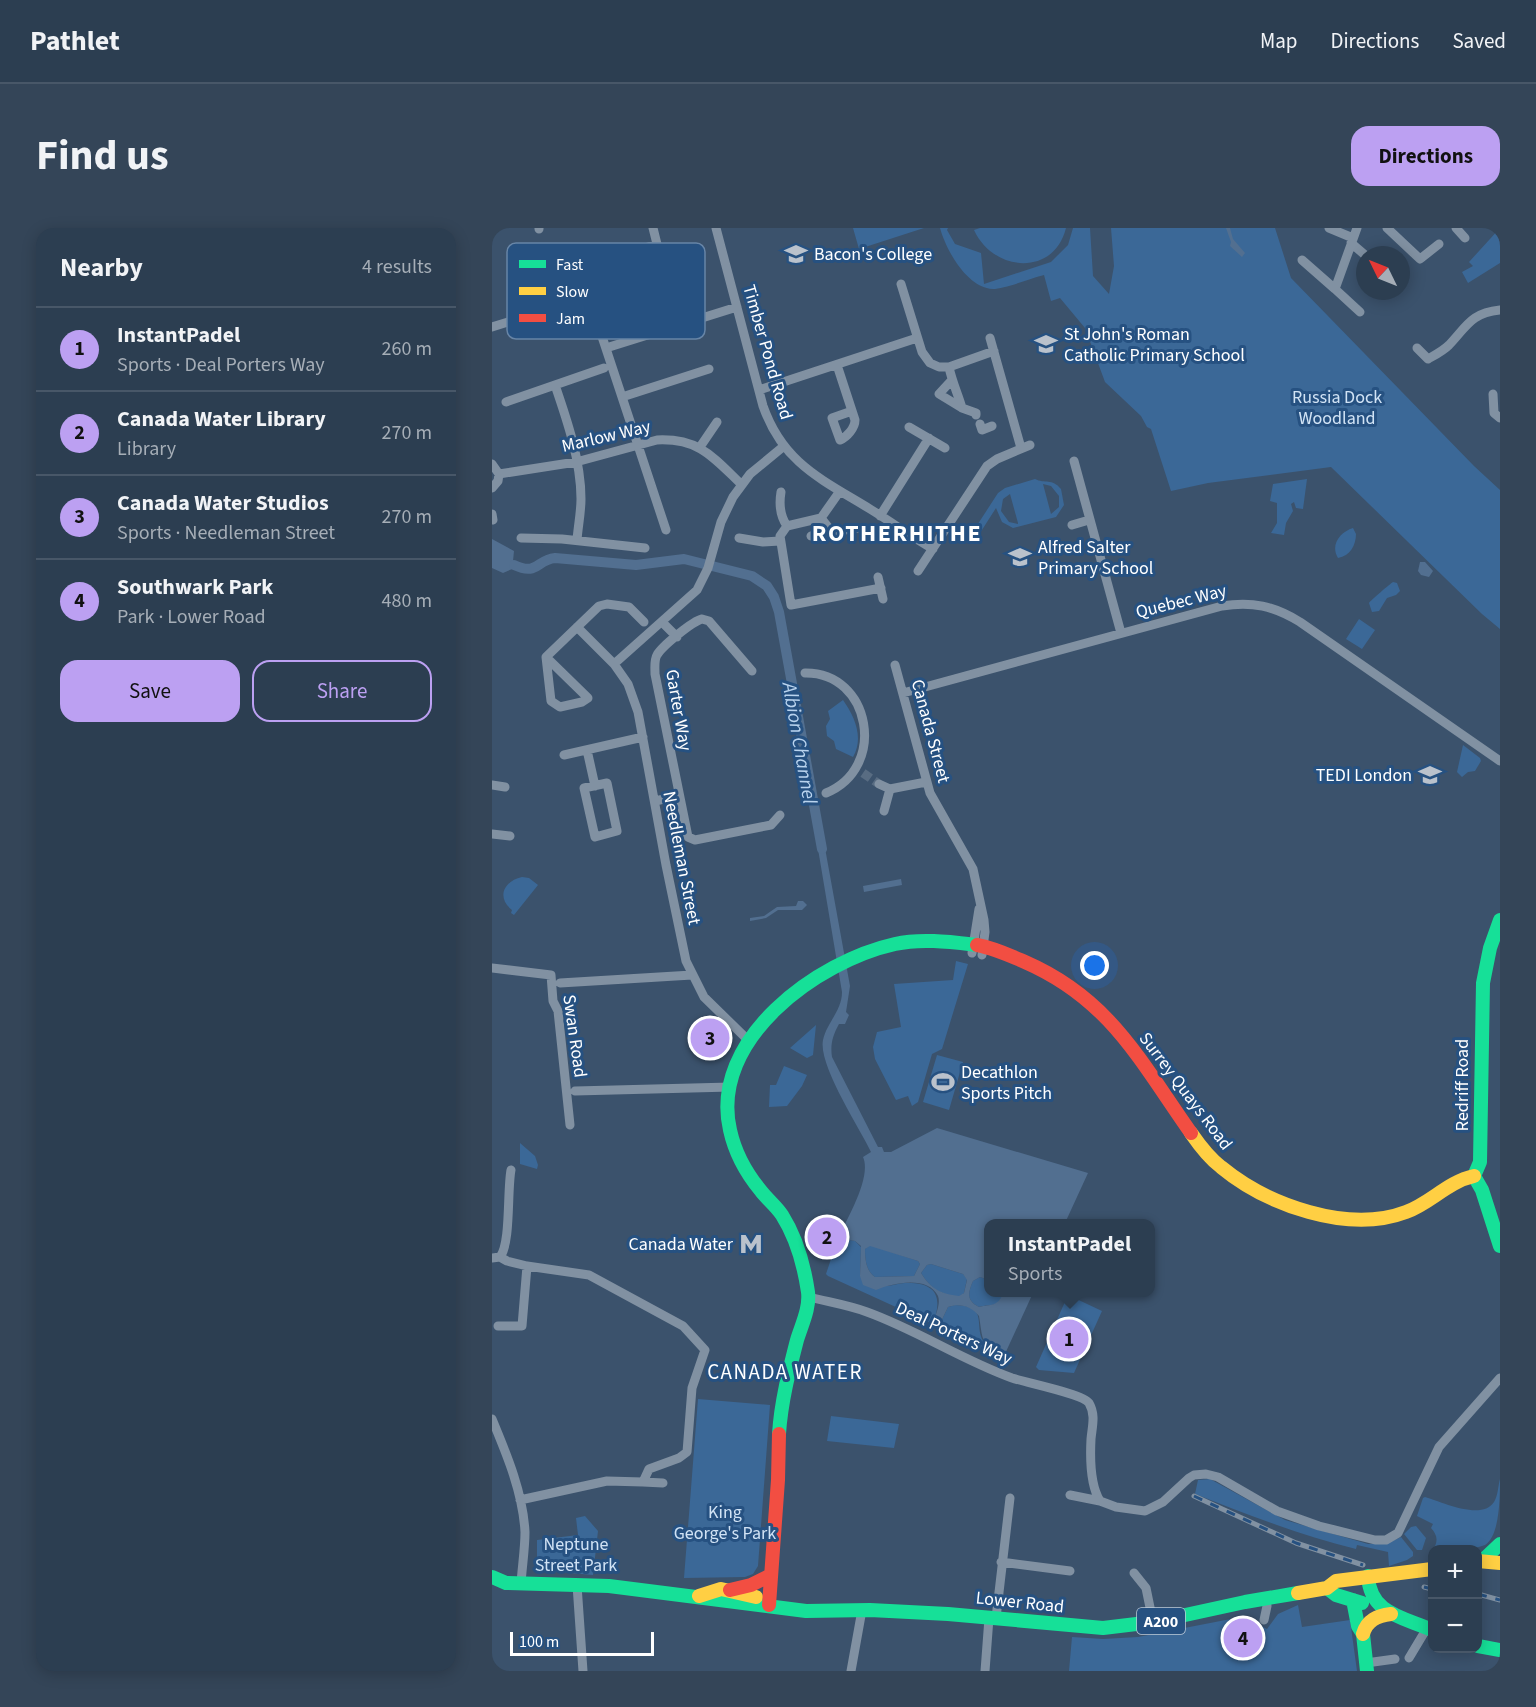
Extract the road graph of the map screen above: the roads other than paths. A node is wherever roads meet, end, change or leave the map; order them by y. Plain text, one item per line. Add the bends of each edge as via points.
1 (653, 228) edge
2 (716, 228) edge
3 (1329, 228) edge
4 (1356, 228) edge
5 (1387, 228) edge
6 (1456, 228) edge
7 (1465, 237) dead end
8 (1352, 240) junction
9 (657, 243) edge
10 (1439, 244) dead end
11 (1357, 246) edge
12 (1302, 260) dead end
13 (901, 284) dead end
14 (1335, 289) junction
15 (737, 307) junction
16 (1500, 310) edge
17 (1360, 312) dead end
18 (705, 317) edge
19 (507, 323) edge
20 (492, 328) edge
21 (917, 338) junction
22 (990, 338) dead end
23 (603, 339) edge
24 (635, 339) edge
25 (606, 348) junction
26 (1417, 348) dead end
27 (994, 351) junction
28 (837, 365) junction
29 (949, 367) junction
30 (604, 368) dead end
31 (709, 369) dead end
32 (951, 381) junction
33 (555, 385) junction
34 (759, 390) junction
35 (1492, 394) dead end
36 (622, 397) junction
37 (506, 402) dead end
38 (962, 408) junction
39 (852, 411) dead end
40 (1500, 418) edge
41 (717, 422) dead end
42 (992, 426) dead end
43 (909, 427) dead end
44 (929, 438) junction
45 (638, 445) junction
46 (784, 446) junction
47 (700, 447) junction
48 (945, 448) dead end
49 (1074, 461) dead end
50 (576, 462) junction
51 (492, 464) edge
52 (500, 474) junction
53 (741, 484) junction
54 (492, 488) edge
55 (840, 491) junction
56 (781, 492) dead end
57 (880, 516) junction
58 (821, 518) junction
59 (1089, 520) junction
60 (1071, 525) dead end
61 (787, 526) junction
62 (857, 528) dead end
63 (666, 530) dead end
64 (832, 532) junction
65 (812, 536) dead end
66 (521, 538) dead end
67 (739, 538) dead end
68 (577, 540) junction
69 (780, 541) junction
70 (645, 548) dead end
71 (933, 549) junction
72 (1109, 550) dead end
73 (1098, 553) junction
74 (918, 571) dead end
75 (878, 577) dead end
76 (880, 588) junction
77 (883, 599) dead end
78 (644, 622) dead end
79 (662, 622) junction
80 (577, 627) junction
81 (1121, 633) junction
82 (677, 637) junction
83 (546, 657) junction
84 (614, 664) junction
85 (895, 665) dead end
86 (752, 671) dead end
87 (805, 674) dead end
88 (903, 693) junction
89 (643, 737) junction
90 (587, 750) junction
91 (564, 755) dead end
92 (1500, 761) edge
93 (926, 782) junction
94 (879, 784) tunnel mouth
95 (492, 785) edge
96 (595, 786) junction
97 (505, 787) dead end
98 (890, 789) junction
99 (826, 793) dead end
100 (678, 796) junction
101 (655, 801) junction
102 (884, 811) dead end
103 (780, 815) dead end
104 (492, 834) edge
105 (510, 836) dead end
106 (1500, 920) edge
107 (978, 950) junction
108 (1495, 951) edge
109 (492, 968) edge
110 (692, 975) junction
111 (560, 983) dead end
112 (749, 1041) junction
113 (730, 1087) junction
114 (575, 1090) dead end
115 (570, 1125) dead end
116 (511, 1170) dead end
117 (1474, 1176) junction
118 (1500, 1245) edge
119 (496, 1257) edge
120 (527, 1266) junction
121 (809, 1297) junction
122 (498, 1326) dead end
123 (1500, 1378) edge
124 (492, 1419) edge
125 (643, 1482) junction
126 (663, 1483) dead end
127 (1070, 1495) dead end
128 (1010, 1498) dead end
129 (520, 1500) junction
130 (1100, 1501) junction
131 (1500, 1544) edge
132 (1482, 1559) edge
133 (1482, 1561) edge
134 (1001, 1562) junction
135 (1500, 1563) edge
136 (1428, 1569) edge
137 (1070, 1571) dead end
138 (1134, 1573) dead end
139 (771, 1575) junction
140 (1368, 1576) junction
141 (492, 1577) edge
142 (521, 1584) junction
143 (499, 1585) edge
144 (578, 1585) junction
145 (1327, 1588) junction
146 (730, 1590) junction
147 (699, 1596) junction
148 (1266, 1599) junction
149 (1353, 1600) junction
150 (769, 1605) junction
151 (862, 1610) junction
152 (1381, 1613) junction
153 (993, 1618) junction
154 (1264, 1620) dead end
155 (1153, 1622) junction
156 (1428, 1628) edge
157 (1428, 1632) edge
158 (1363, 1635) junction
159 (1482, 1647) edge
160 (1500, 1650) edge
161 (1409, 1658) dead end
162 (1395, 1659) dead end
163 (1367, 1667) edge
164 (583, 1671) edge
165 (851, 1671) edge
166 (985, 1671) edge

1 - 9 street
2 - 15 street, Timber Pond Road
3 - 8 street
4 - 8 street
5 - 10 street via 1420,259
6 - 7 street
8 - 11 street
8 - 14 street
12 - 14 street
13 - 21 street
14 - 17 street
15 - 18 street
15 - 34 street, Timber Pond Road
16 - 26 street via 1479,314 1443,350 1428,359
19 - 20 street
21 - 28 street
21 - 29 street via 927,360 939,367
22 - 27 street
23 - 25 street
24 - 25 street
25 - 36 street
27 - 29 street
27 - 71 street via 1025,447 987,466
28 - 34 street
28 - 39 street
29 - 32 street
30 - 33 street
31 - 36 street
32 - 38 street
32 - 38 street via 939,394
33 - 37 street
33 - 50 street
34 - 46 street, Timber Pond Road via 769,422
35 - 40 street via 1494,413
36 - 45 street
38 - 42 street via 976,413 982,430
41 - 47 street
43 - 44 street
44 - 48 street
44 - 57 street
45 - 47 street, Marlow Way via 669,439
45 - 50 street, Marlow Way
45 - 63 street
46 - 53 street
46 - 55 street, Timber Pond Road via 810,471
47 - 53 street, Marlow Way
49 - 59 street
50 - 52 street, Marlow Way
50 - 68 street via 581,497
51 - 52 street
52 - 54 street
53 - 79 street via 728,504 704,579
55 - 57 street, Timber Pond Road
55 - 58 street
56 - 61 street via 779,503
57 - 71 street, Timber Pond Road
58 - 61 street
58 - 64 street
59 - 60 street
59 - 73 street
61 - 69 street
62 - 64 street
64 - 65 street
66 - 68 street
67 - 69 street via 763,543
68 - 70 street
69 - 76 street via 791,605
71 - 74 street
72 - 73 street
73 - 81 street
75 - 76 street
76 - 77 street
78 - 80 street via 629,607 607,604
79 - 82 street
79 - 84 street
80 - 83 street
80 - 84 street, Needleman Street
81 - 88 street, Quebec Way
81 - 92 street, Quebec Way via 1222,606 1246,603 1270,607 1300,622
82 - 86 street, Garter Way via 698,620 706,619
82 - 100 street, Garter Way via 658,654 655,674
83 - 83 street via 552,701 560,707 588,698
84 - 89 street, Needleman Street via 628,684
85 - 88 street, Canada Street
87 - 99 street via 816,673 841,685 860,708 865,724 860,771
88 - 93 street, Canada Street
89 - 90 street
89 - 101 street, Needleman Street
90 - 91 street
90 - 96 street
93 - 98 street
93 - 107 street, Canada Street via 973,869 980,903
94 - 98 street
95 - 97 street
96 - 96 street via 607,783 617,831 595,837 584,788
98 - 102 street
100 - 101 street
100 - 103 street, Garter Way via 685,831 691,840 771,825
101 - 110 street, Needleman Street via 679,933
104 - 105 street
106 - 108 main road, Redriff Road
107 - 112 main road, Surrey Quays Road via 916,949 863,955 804,985 777,1007
107 - 117 main road, Surrey Quays Road via 1005,961 1018,959 1055,974 1081,993 1120,1032 1209,1156 1237,1179 1271,1197 1329,1218 1381,1218 1402,1214 1454,1180
108 - 117 main road, Redriff Road via 1482,991 1480,1162
109 - 115 street, Swan Road via 551,975
110 - 111 street
110 - 112 street, Needleman Street via 704,997
112 - 113 main road, Surrey Quays Road
113 - 114 street
113 - 121 main road, Surrey Quays Road via 728,1120 738,1154 758,1188 780,1211 801,1260
116 - 119 street via 504,1252
117 - 118 main road
119 - 120 street
120 - 122 street via 522,1326
120 - 125 street via 589,1275 683,1326 705,1350 692,1388 687,1452 650,1469
121 - 130 street, Deal Porters Way via 867,1312 985,1368 1086,1400 1094,1417 1094,1485
121 - 139 main road, Surrey Quays Road via 782,1407
123 - 130 street via 1439,1447 1398,1533 1386,1540 1365,1539 1298,1519 1206,1474 1189,1478 1151,1510 1138,1511
124 - 129 street
125 - 126 street
125 - 129 street via 607,1481
127 - 130 street
128 - 134 street
129 - 142 street via 525,1531
131 - 132 main road
133 - 135 main road
134 - 137 street
134 - 153 street
136 - 140 main road, Lower Road / A200
138 - 155 street via 1146,1588
139 - 146 main road
139 - 150 main road, Surrey Quays Road
140 - 145 main road, Lower Road / A200 via 1336,1581
140 - 152 main road via 1370,1592
141 - 143 main road, A200
142 - 143 main road, A200
142 - 144 main road, A200
144 - 147 main road, A200
144 - 164 street
145 - 148 main road, Lower Road / A200
145 - 149 main road
146 - 147 main road, A200 via 712,1589
146 - 150 main road, A200
147 - 150 main road, A200
148 - 154 street
148 - 155 main road, Lower Road / A200
149 - 152 main road
149 - 158 main road
150 - 151 main road, Lower Road / A200 via 806,1611
151 - 153 main road, Lower Road / A200
151 - 165 street
152 - 156 main road
152 - 158 main road via 1364,1627
153 - 155 main road, Lower Road / A200 via 1103,1628
153 - 166 street
157 - 161 street
158 - 163 main road
159 - 160 main road
162 - 163 street

